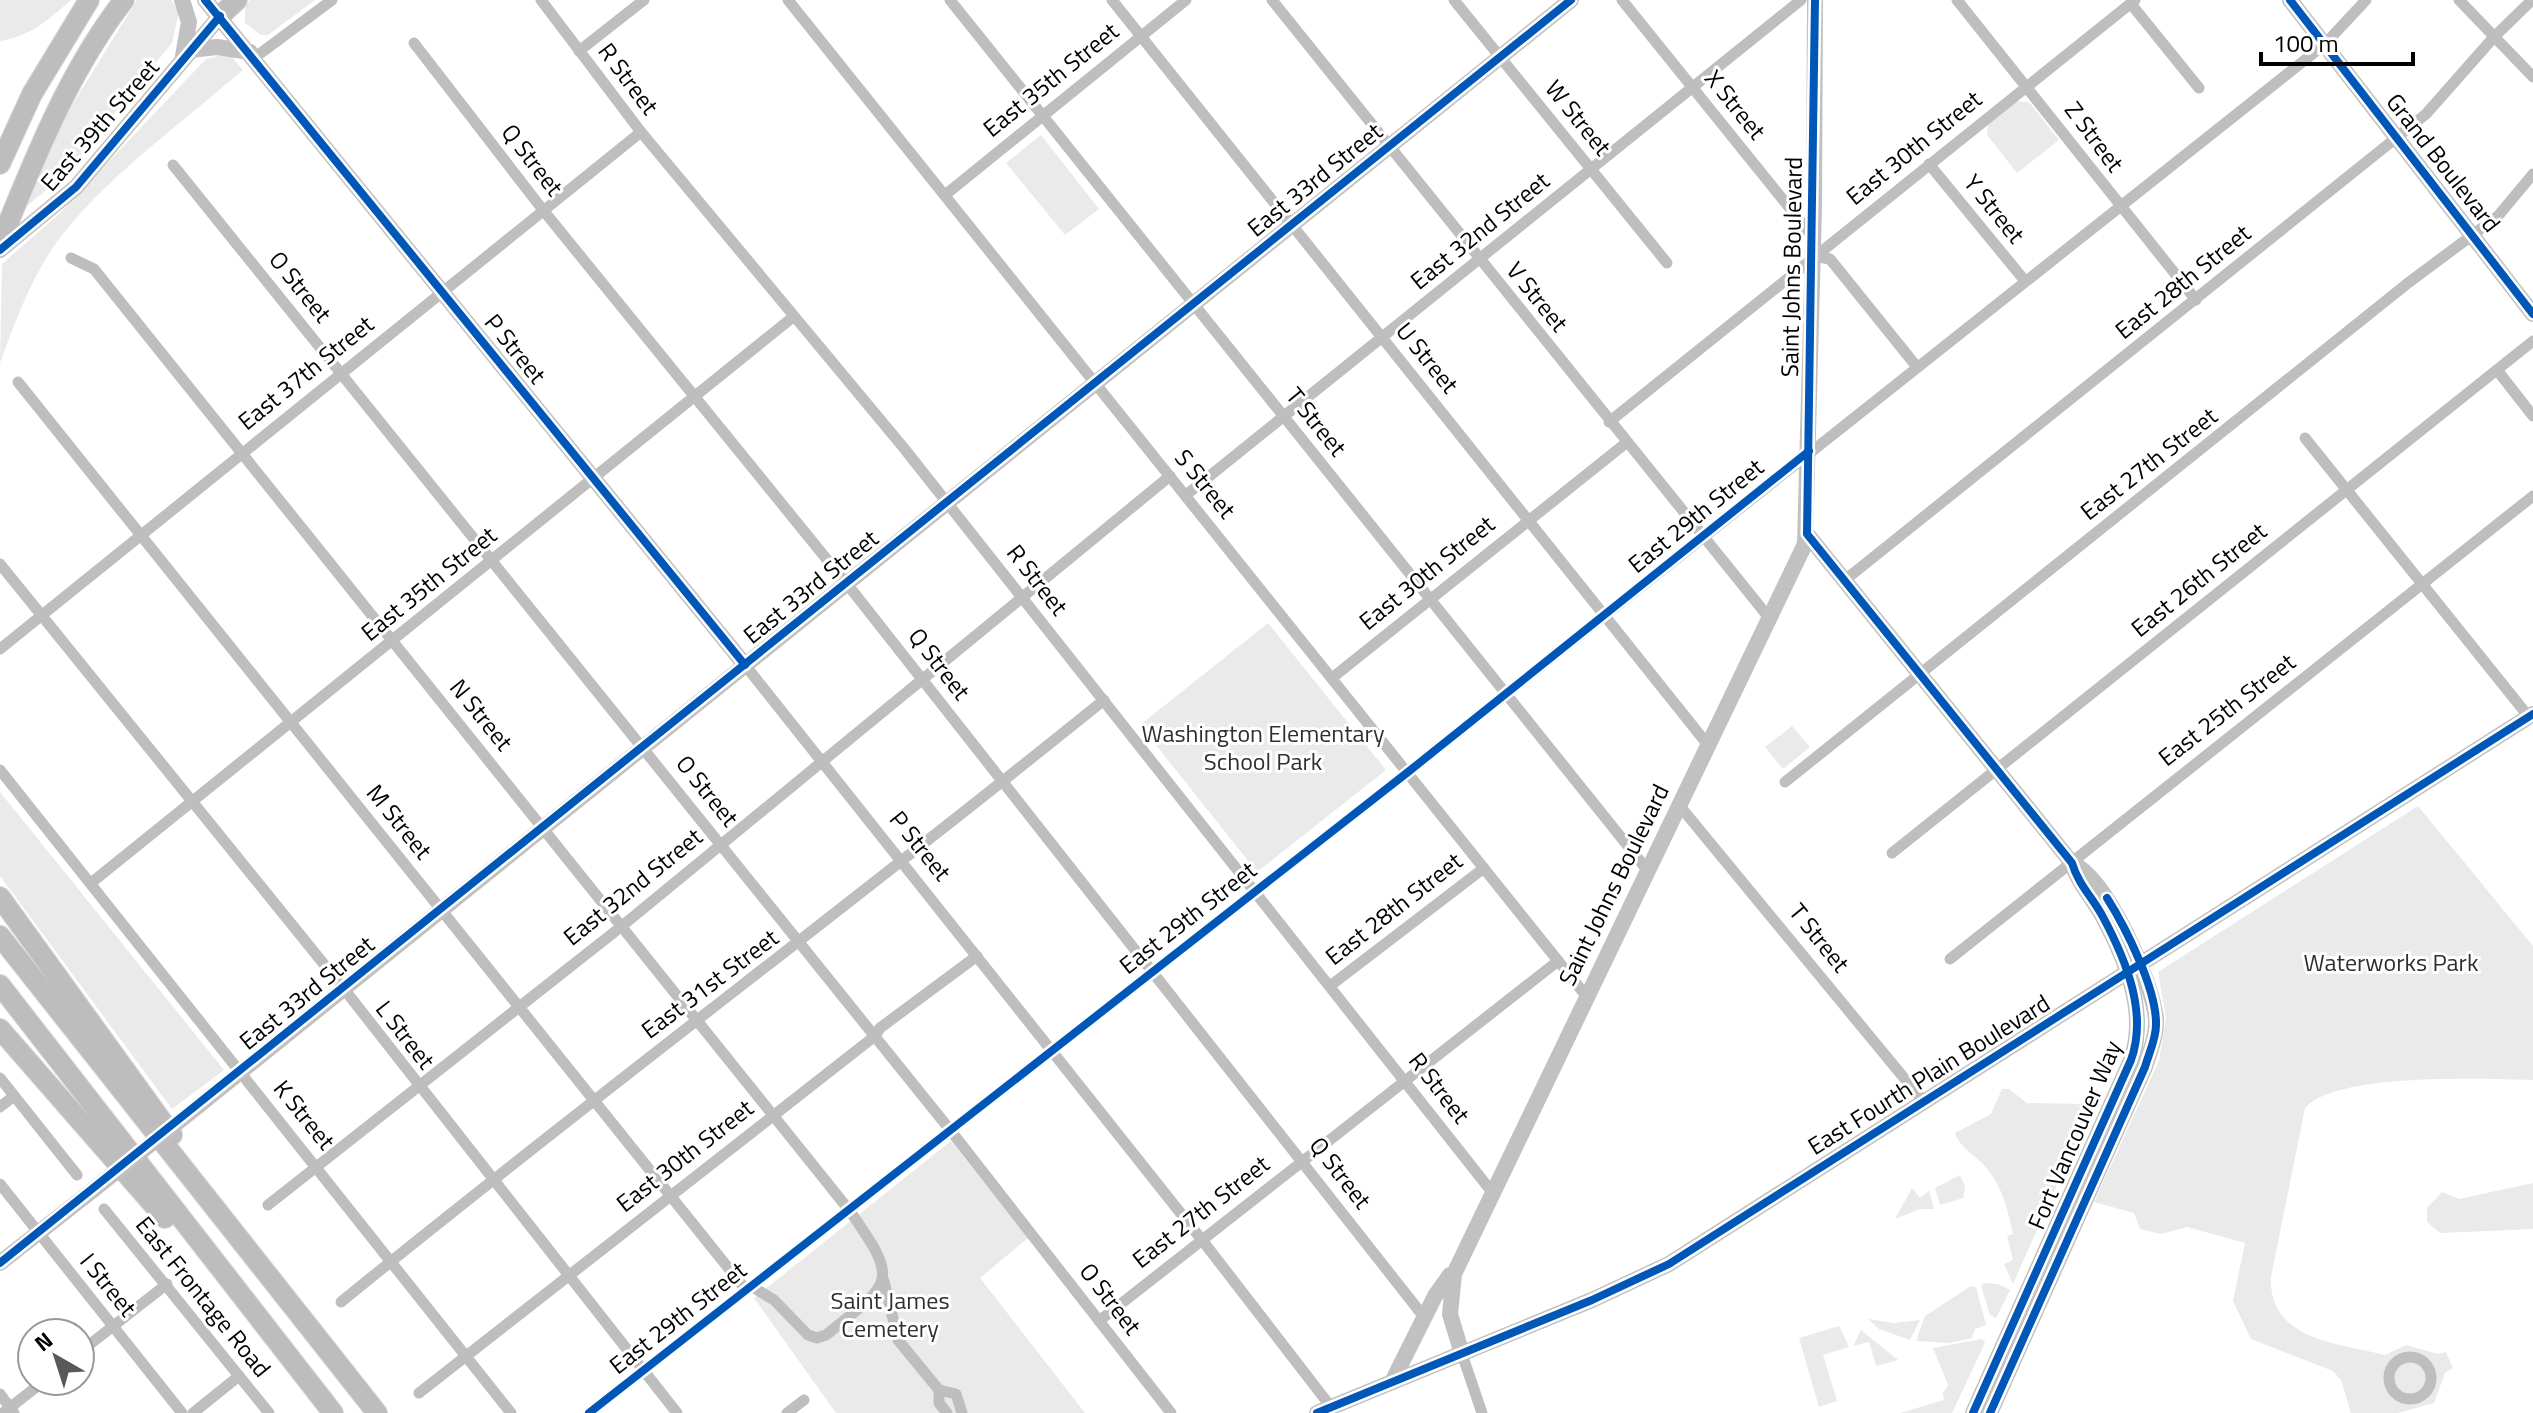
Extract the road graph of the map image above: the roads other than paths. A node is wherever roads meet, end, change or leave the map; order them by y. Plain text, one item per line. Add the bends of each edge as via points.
1 (182, 0) edge
2 (205, 0) edge
3 (237, 0) edge
4 (332, 0) edge
5 (541, 0) edge
6 (644, 0) edge
7 (788, 0) edge
8 (950, 0) edge
9 (1112, 0) edge
10 (1186, 0) edge
11 (1272, 0) edge
12 (1454, 0) edge
13 (1571, 0) edge
14 (1622, 0) edge
15 (1815, 0) edge
16 (1957, 0) edge
17 (2290, 0) edge
18 (2366, 0) edge
19 (2459, 0) edge
20 (2532, 0) edge
21 (88, 1) edge
22 (1795, 2) edge
23 (2133, 2) edge
24 (629, 4) edge
25 (120, 5) edge
26 (220, 16) junction
27 (1141, 36) junction
28 (2494, 37) junction
29 (414, 43) dead end
30 (2325, 44) junction
31 (191, 50) junction
32 (579, 51) junction
33 (252, 55) junction
34 (1500, 56) junction
35 (181, 63) junction
36 (2533, 77) edge
37 (2028, 86) junction
38 (1693, 87) junction
39 (2199, 88) dead end
40 (1043, 116) junction
41 (641, 132) junction
42 (2398, 138) junction
43 (1389, 146) junction
44 (0, 164) edge
45 (1929, 164) junction
46 (173, 165) dead end
47 (1591, 169) junction
48 (2533, 174) edge
49 (945, 195) junction
50 (2120, 206) junction
51 (543, 210) junction
52 (1292, 224) junction
53 (2473, 235) junction
54 (1813, 237) junction
55 (0, 243) edge
56 (0, 250) edge
57 (1813, 256) junction
58 (71, 258) dead end
59 (1480, 261) junction
60 (1667, 263) dead end
61 (2025, 281) junction
62 (442, 290) junction
63 (2196, 300) junction
64 (1193, 304) junction
65 (2533, 314) edge
66 (793, 317) junction
67 (1382, 337) junction
68 (2533, 341) edge
69 (1917, 367) junction
70 (2497, 370) junction
71 (341, 373) junction
72 (18, 382) dead end
73 (1095, 383) junction
74 (695, 397) junction
75 (1284, 416) junction
76 (2533, 416) edge
77 (1609, 422) junction
78 (2305, 438) dead end
79 (1626, 443) junction
80 (1809, 451) junction
81 (242, 453) junction
82 (1170, 476) junction
83 (594, 479) junction
84 (2346, 489) junction
85 (1186, 495) junction
86 (2533, 496) edge
87 (947, 502) junction
88 (1528, 520) junction
89 (1807, 534) junction
90 (140, 535) junction
91 (1701, 538) junction
92 (493, 561) junction
93 (0, 564) edge
94 (1845, 580) junction
95 (847, 583) junction
96 (2421, 584) junction
97 (1022, 596) junction
98 (1430, 599) junction
99 (43, 614) junction
100 (1604, 615) junction
101 (1770, 619) junction
102 (393, 641) junction
103 (0, 649) edge
104 (745, 665) junction
105 (1920, 674) junction
106 (922, 678) junction
107 (1332, 678) junction
108 (1506, 694) junction
109 (1104, 700) junction
110 (2531, 716) edge
111 (291, 722) junction
112 (1708, 745) junction
113 (644, 748) junction
114 (822, 761) junction
115 (0, 770) edge
116 (1998, 770) junction
117 (1408, 772) junction
118 (1004, 782) junction
119 (1785, 782) dead end
120 (192, 802) junction
121 (1679, 805) junction
122 (544, 828) junction
123 (721, 844) junction
124 (1892, 853) dead end
125 (904, 863) junction
126 (2072, 863) junction
127 (1484, 868) junction
128 (1648, 871) junction
129 (91, 883) junction
130 (1256, 891) junction
131 (0, 897) edge
132 (442, 910) junction
133 (622, 926) junction
134 (0, 936) edge
135 (800, 943) junction
136 (977, 956) junction
137 (1950, 959) dead end
138 (1558, 961) junction
139 (2132, 969) junction
140 (1153, 972) junction
141 (0, 985) edge
142 (1330, 986) junction
143 (344, 989) junction
144 (1587, 997) junction
145 (519, 1007) junction
146 (697, 1020) junction
147 (0, 1031) edge
148 (875, 1036) junction
149 (1052, 1050) junction
150 (241, 1072) junction
151 (0, 1078) edge
152 (1405, 1081) junction
153 (420, 1085) junction
154 (14, 1096) junction
155 (595, 1101) junction
156 (1923, 1101) junction
157 (0, 1107) edge
158 (773, 1115) junction
159 (951, 1131) junction
160 (1302, 1161) junction
161 (317, 1166) junction
162 (77, 1175) dead end
163 (494, 1180) junction
164 (0, 1184) edge
165 (1492, 1192) junction
166 (203, 1195) junction
167 (671, 1195) junction
168 (268, 1205) dead end
169 (104, 1209) dead end
170 (849, 1210) junction
171 (38, 1233) junction
172 (195, 1239) junction
173 (1202, 1240) junction
174 (391, 1261) junction
175 (0, 1263) edge
176 (1458, 1264) junction
177 (569, 1275) junction
178 (884, 1281) junction
179 (167, 1284) junction
180 (749, 1288) junction
181 (341, 1302) dead end
182 (1424, 1317) junction
183 (1099, 1321) junction
184 (113, 1326) junction
185 (96, 1339) edge
186 (1462, 1354) junction
187 (466, 1356) junction
188 (643, 1370) junction
189 (239, 1376) junction
190 (1392, 1382) junction
191 (939, 1390) junction
192 (419, 1393) dead end
193 (0, 1394) edge
194 (25, 1397) edge
195 (2417, 1398) dead end
196 (804, 1400) dead end
197 (1324, 1410) edge
198 (9, 1411) edge
199 (182, 1413) edge
200 (193, 1413) edge
201 (269, 1413) edge
202 (333, 1413) edge
203 (377, 1413) edge
204 (511, 1413) edge
205 (589, 1413) edge
206 (677, 1413) edge
207 (787, 1413) edge
208 (947, 1413) edge
209 (962, 1413) edge
210 (1171, 1413) edge
211 (1482, 1413) edge
212 (1973, 1413) edge
213 (1990, 1413) edge
214 (2422, 1413) edge

1 - 35 street via 189,22
2 - 26 street, P Street
3 - 26 highway
4 - 33 street
5 - 32 street, R Street
6 - 24 street
7 - 49 street, S Street
8 - 40 street, T Street
9 - 27 street, U Street
10 - 27 street, East 35th Street
11 - 43 street, V Street
12 - 34 street, W Street
13 - 34 street, East 33rd Street
14 - 38 street, X Street
15 - 54 street, Saint Johns Boulevard
16 - 37 street, Z Street
17 - 30 street, Grand Boulevard
18 - 30 street, East 29th Street
19 - 28 street
20 - 28 street, East 28th Street
21 - 44 highway via 32,94
22 - 38 street, East 32nd Street
23 - 37 street, East 30th Street
23 - 39 street
24 - 32 street
25 - 55 highway via 71,84
26 - 31 street, East 39th Street
26 - 33 street, P Street
27 - 40 street, East 35th Street
27 - 52 street, U Street
28 - 36 street
28 - 42 street, East 28th Street
29 - 51 street, Q Street
30 - 42 street, Grand Boulevard
30 - 50 street, East 29th Street
31 - 33 street via 217,47
31 - 35 street, East 39th Street
32 - 41 street, R Street
33 - 62 street, P Street
34 - 43 street, East 33rd Street
34 - 47 street, W Street
35 - 56 street, East 39th Street via 76,187
37 - 45 street, East 30th Street
37 - 50 street, Z Street
38 - 47 street, East 32nd Street
38 - 54 street, X Street
40 - 49 street, East 35th Street
40 - 64 street, T Street
41 - 51 street, East 37th Street
41 - 66 street, R Street
42 - 53 street, Grand Boulevard
42 - 63 street, East 28th Street
43 - 52 street, East 33rd Street
43 - 59 street, V Street
45 - 57 street, East 30th Street
45 - 61 street, Y Street
46 - 71 street, O Street
47 - 59 street, East 32nd Street
47 - 60 street, W Street
48 - 53 street, East 27th Street via 2498,216
49 - 73 street, S Street
50 - 61 street, East 29th Street
50 - 63 street, Z Street
51 - 62 street, East 37th Street
51 - 74 street, Q Street
52 - 64 street, East 33rd Street
52 - 67 street, U Street
53 - 65 street, Grand Boulevard
53 - 105 street, East 27th Street
54 - 57 street, Saint Johns Boulevard
57 - 69 street via 1830,259
57 - 77 street, East 30th Street
57 - 80 street, Saint Johns Boulevard
58 - 81 street, N Street via 94,269
59 - 67 street, East 32nd Street
59 - 77 street, V Street
61 - 69 street, East 29th Street
62 - 71 street, East 37th Street
62 - 83 street, P Street
63 - 94 street, East 28th Street
64 - 73 street, East 33rd Street
64 - 75 street, T Street
66 - 74 street, East 35th Street
66 - 87 street, R Street
67 - 75 street, East 32nd Street
67 - 88 street, U Street
68 - 70 street, East 26th Street
69 - 80 street, East 29th Street
70 - 76 street
70 - 84 street, East 26th Street
71 - 81 street, East 37th Street
71 - 92 street, O Street
72 - 90 street, M Street
73 - 82 street, S Street
73 - 87 street, East 33rd Street
74 - 83 street, East 35th Street
74 - 95 street, Q Street
75 - 85 street, East 32nd Street
75 - 98 street, T Street
77 - 79 street, V Street
78 - 84 street
79 - 88 street, East 30th Street
79 - 91 street, V Street
80 - 89 street, Saint Johns Boulevard
80 - 91 street, East 29th Street
81 - 90 street, East 37th Street
81 - 102 street, N Street
82 - 85 street, S Street
82 - 97 street, East 32nd Street
83 - 92 street, East 35th Street
83 - 104 street, P Street
84 - 96 street
84 - 116 street, East 26th Street
85 - 107 street, S Street
86 - 96 street, East 25th Street
87 - 95 street, East 33rd Street
87 - 97 street, R Street
88 - 98 street, East 30th Street
88 - 100 street, U Street
89 - 94 street, Fort Vancouver Way
89 - 101 street, Saint Johns Boulevard
90 - 99 street, East 37th Street
90 - 111 street, M Street
91 - 100 street, East 29th Street
91 - 101 street, V Street
92 - 102 street, East 35th Street
92 - 113 street, O Street
93 - 99 street, L Street
94 - 105 street, Fort Vancouver Way
95 - 104 street, East 33rd Street
95 - 106 street, Q Street
96 - 110 street
96 - 126 street, East 25th Street
97 - 106 street, East 32nd Street
97 - 109 street, R Street
98 - 107 street, East 30th Street
98 - 108 street, T Street
99 - 103 street, East 37th Street
99 - 120 street, L Street
100 - 108 street, East 29th Street
100 - 112 street, U Street
101 - 112 street, Saint Johns Boulevard
102 - 111 street, East 35th Street
102 - 122 street, N Street
104 - 113 street, East 33rd Street
104 - 114 street, P Street
105 - 116 street, Fort Vancouver Way
105 - 119 street, East 27th Street
106 - 114 street, East 32nd Street
106 - 118 street, Q Street
107 - 117 street, S Street
108 - 117 street, East 29th Street
108 - 128 street, T Street
109 - 118 street, East 31st Street
109 - 130 street, R Street
110 - 139 street, East Fourth Plain Boulevard
111 - 120 street, East 35th Street
111 - 132 street, M Street
112 - 121 street, Saint Johns Boulevard
113 - 122 street, East 33rd Street
113 - 123 street, O Street
114 - 123 street, East 32nd Street
114 - 125 street, P Street
115 - 129 street, K Street
116 - 124 street, East 26th Street
116 - 126 street, Fort Vancouver Way
117 - 127 street, S Street
117 - 130 street, East 29th Street
118 - 125 street, East 31st Street
118 - 140 street, Q Street
120 - 129 street, East 35th Street
120 - 143 street, L Street
121 - 128 street, Saint Johns Boulevard
121 - 156 street, T Street
122 - 132 street, East 33rd Street
122 - 133 street, N Street
123 - 133 street, East 32nd Street
123 - 135 street, O Street
125 - 135 street, East 31st Street
125 - 136 street, P Street
126 - 137 street, East 25th Street
126 - 139 street, Fort Vancouver Way
127 - 138 street, S Street
127 - 142 street, East 28th Street
128 - 144 street, Saint Johns Boulevard
129 - 150 street, K Street
130 - 140 street, East 29th Street
130 - 142 street, R Street
131 - 166 highway via 182,1148
132 - 143 street, East 33rd Street
132 - 145 street, M Street
133 - 145 street, East 32nd Street
133 - 146 street, N Street
134 - 166 highway
135 - 146 street, East 31st Street
135 - 148 street, O Street
136 - 148 street, East 30th Street
136 - 149 street, P Street
138 - 144 street, S Street
138 - 152 street, East 27th Street
139 - 156 street, East Fourth Plain Boulevard
139 - 212 street, Fort Vancouver Way via 2140,1025 2131,1060
139 - 213 street, Fort Vancouver Way via 2156,1020 2145,1067
140 - 149 street, East 29th Street
140 - 160 street, Q Street
141 - 172 highway
142 - 152 street, R Street
143 - 150 street, East 33rd Street
143 - 153 street, L Street
144 - 165 street, Saint Johns Boulevard
145 - 153 street, East 32nd Street
145 - 155 street, M Street
146 - 155 street, East 31st Street
146 - 158 street, N Street
147 - 172 highway via 160,1214
148 - 158 street, East 30th Street
148 - 159 street, O Street
149 - 159 street, East 29th Street
149 - 173 street, P Street
150 - 161 street, K Street
150 - 171 street, East 33rd Street, bridge
151 - 154 street
152 - 160 street, East 27th Street
152 - 165 street, R Street
153 - 161 street, East 32nd Street
153 - 163 street, L Street
154 - 157 street
154 - 162 street
155 - 163 street, East 31st Street
155 - 167 street, M Street
156 - 186 street, East Fourth Plain Boulevard via 1669,1264
158 - 167 street, East 30th Street
158 - 170 street, N Street
159 - 170 street, East 29th Street
159 - 183 street, O Street
160 - 173 street, East 27th Street
160 - 182 street, Q Street
161 - 168 street, East 32nd Street
161 - 174 street, K Street
163 - 174 street, East 31st Street
163 - 177 street, L Street
164 - 171 street, I Street
165 - 176 street, Saint Johns Boulevard
166 - 203 highway
167 - 177 street, East 30th Street
167 - 180 street, M Street
169 - 179 street, East Frontage Road
170 - 178 street, N Street via 876,1248
170 - 180 street, East 29th Street
171 - 175 street, East 33rd Street
171 - 184 street, I Street
172 - 202 highway
173 - 183 street, East 27th Street
173 - 197 street, P Street
174 - 181 street, East 31st Street
174 - 187 street, K Street
176 - 182 street
176 - 186 street, Saint Johns Boulevard via 1450,1304
177 - 187 street, East 30th Street
177 - 188 street, L Street
178 - 180 street, M Street via 874,1297 817,1338 774,1300
178 - 191 street, N Street via 898,1340
179 - 184 street
179 - 189 street, East Frontage Road
180 - 188 street, East 29th Street
182 - 190 street
183 - 210 street, O Street
184 - 185 street
184 - 199 street, I Street
186 - 190 street, East Fourth Plain Boulevard
186 - 211 street
187 - 192 street, East 30th Street
187 - 204 street, K Street
188 - 205 street, East 29th Street
188 - 206 street, L Street
189 - 200 street
189 - 201 street, East Frontage Road
190 - 197 street, East Fourth Plain Boulevard
191 - 208 street via 939,1403
191 - 209 street via 956,1394
193 - 198 street
194 - 198 street
195 - 214 street
196 - 207 street

